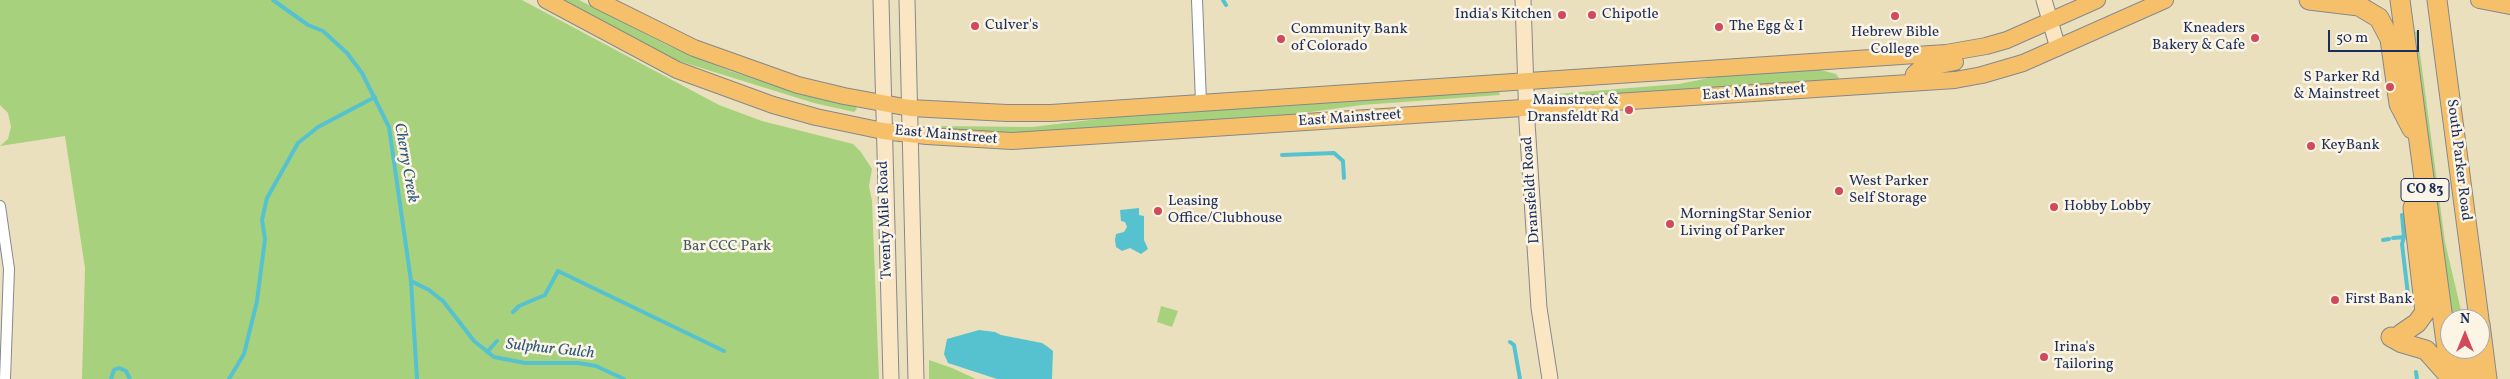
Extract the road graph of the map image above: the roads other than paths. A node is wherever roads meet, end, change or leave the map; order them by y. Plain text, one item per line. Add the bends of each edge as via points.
1 (546, 0) edge
2 (597, 0) edge
3 (881, 0) edge
4 (907, 0) edge
5 (1197, 0) edge
6 (1524, 0) edge
7 (2044, 0) edge
8 (2097, 0) edge
9 (2142, 0) edge
10 (2165, 0) edge
11 (2309, 0) edge
12 (2400, 0) edge
13 (2438, 0) edge
14 (2479, 0) edge
15 (2510, 6) edge
16 (2050, 22) junction
17 (2111, 24) junction
18 (1986, 46) junction
19 (2058, 48) junction
20 (1527, 80) junction
21 (1912, 82) junction
22 (1201, 102) junction
23 (882, 103) junction
24 (910, 108) junction
25 (1527, 108) junction
26 (882, 131) junction
27 (910, 134) junction
28 (2419, 141) junction
29 (2424, 182) junction
30 (0, 206) edge
31 (2444, 309) edge
32 (2478, 309) edge
33 (2440, 332) edge
34 (2401, 334) junction
35 (2453, 359) edge
36 (2461, 359) edge
37 (2484, 359) edge
38 (916, 373) edge
39 (891, 376) edge
40 (2456, 378) edge
41 (5, 379) edge
42 (1550, 379) edge
43 (2487, 379) edge

1 - 26 main road, East Mainstreet via 640,52 697,78 792,111
2 - 23 main road, East Mainstreet via 678,41 734,64 818,90
3 - 23 main road, Twenty Mile Road
4 - 24 main road, Twenty Mile Road
5 - 22 street
6 - 20 main road, Dransfeldt Road
7 - 16 main road
8 - 16 main road, East Mainstreet
9 - 17 main road via 2124,8
10 - 17 main road, East Mainstreet
11 - 28 highway via 2359,6 2379,18 2390,39 2399,104
12 - 28 highway, CO 83
13 - 32 highway, South Parker Road / CO 83
14 - 15 main road
16 - 18 main road, East Mainstreet
16 - 19 main road
17 - 19 main road, East Mainstreet
18 - 20 main road, East Mainstreet via 1946,53
18 - 21 main road via 1981,56 1975,59 1920,69
19 - 21 main road, East Mainstreet via 2012,67 1982,75
20 - 22 main road, East Mainstreet
20 - 25 main road, Dransfeldt Road
21 - 25 main road, East Mainstreet
22 - 24 main road, East Mainstreet via 1031,113
23 - 24 main road, East Mainstreet
23 - 26 main road, Twenty Mile Road
24 - 27 main road, Twenty Mile Road
25 - 27 main road, East Mainstreet via 1029,141
25 - 42 main road, Dransfeldt Road via 1539,308
26 - 27 main road, East Mainstreet
26 - 39 main road, Twenty Mile Road
27 - 38 main road, Twenty Mile Road
28 - 29 highway, CO 83
29 - 31 highway, CO 83
29 - 34 highway via 2413,208 2425,312 2417,323
30 - 41 street via 9,269
33 - 34 highway
34 - 40 highway via 2391,337 2426,350
35 - 40 highway, CO 83
36 - 40 highway
37 - 43 highway

